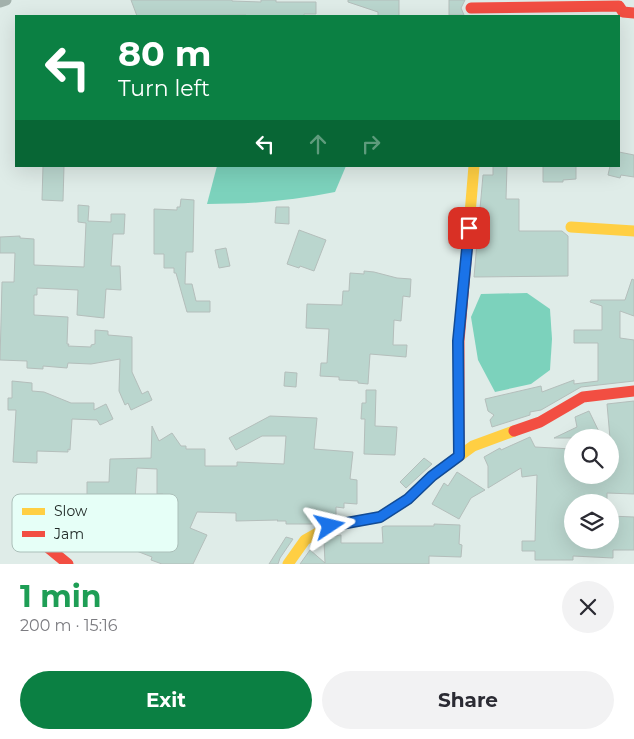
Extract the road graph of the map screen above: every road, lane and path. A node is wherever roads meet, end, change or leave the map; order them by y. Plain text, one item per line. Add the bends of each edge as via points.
1 (6, 0) edge
2 (0, 2) edge
3 (470, 8) edge
4 (634, 12) edge
5 (474, 167) edge
6 (571, 227) dead end
7 (634, 231) edge
8 (634, 391) edge
9 (459, 456) junction
10 (53, 552) edge
11 (68, 564) edge
12 (288, 564) edge

1 - 2 street
3 - 4 street via 619,6 623,12
5 - 9 street via 458,341
6 - 7 street
8 - 9 street via 583,397 540,422 473,446
9 - 12 street via 408,499 380,517 330,526 305,540
10 - 11 street

